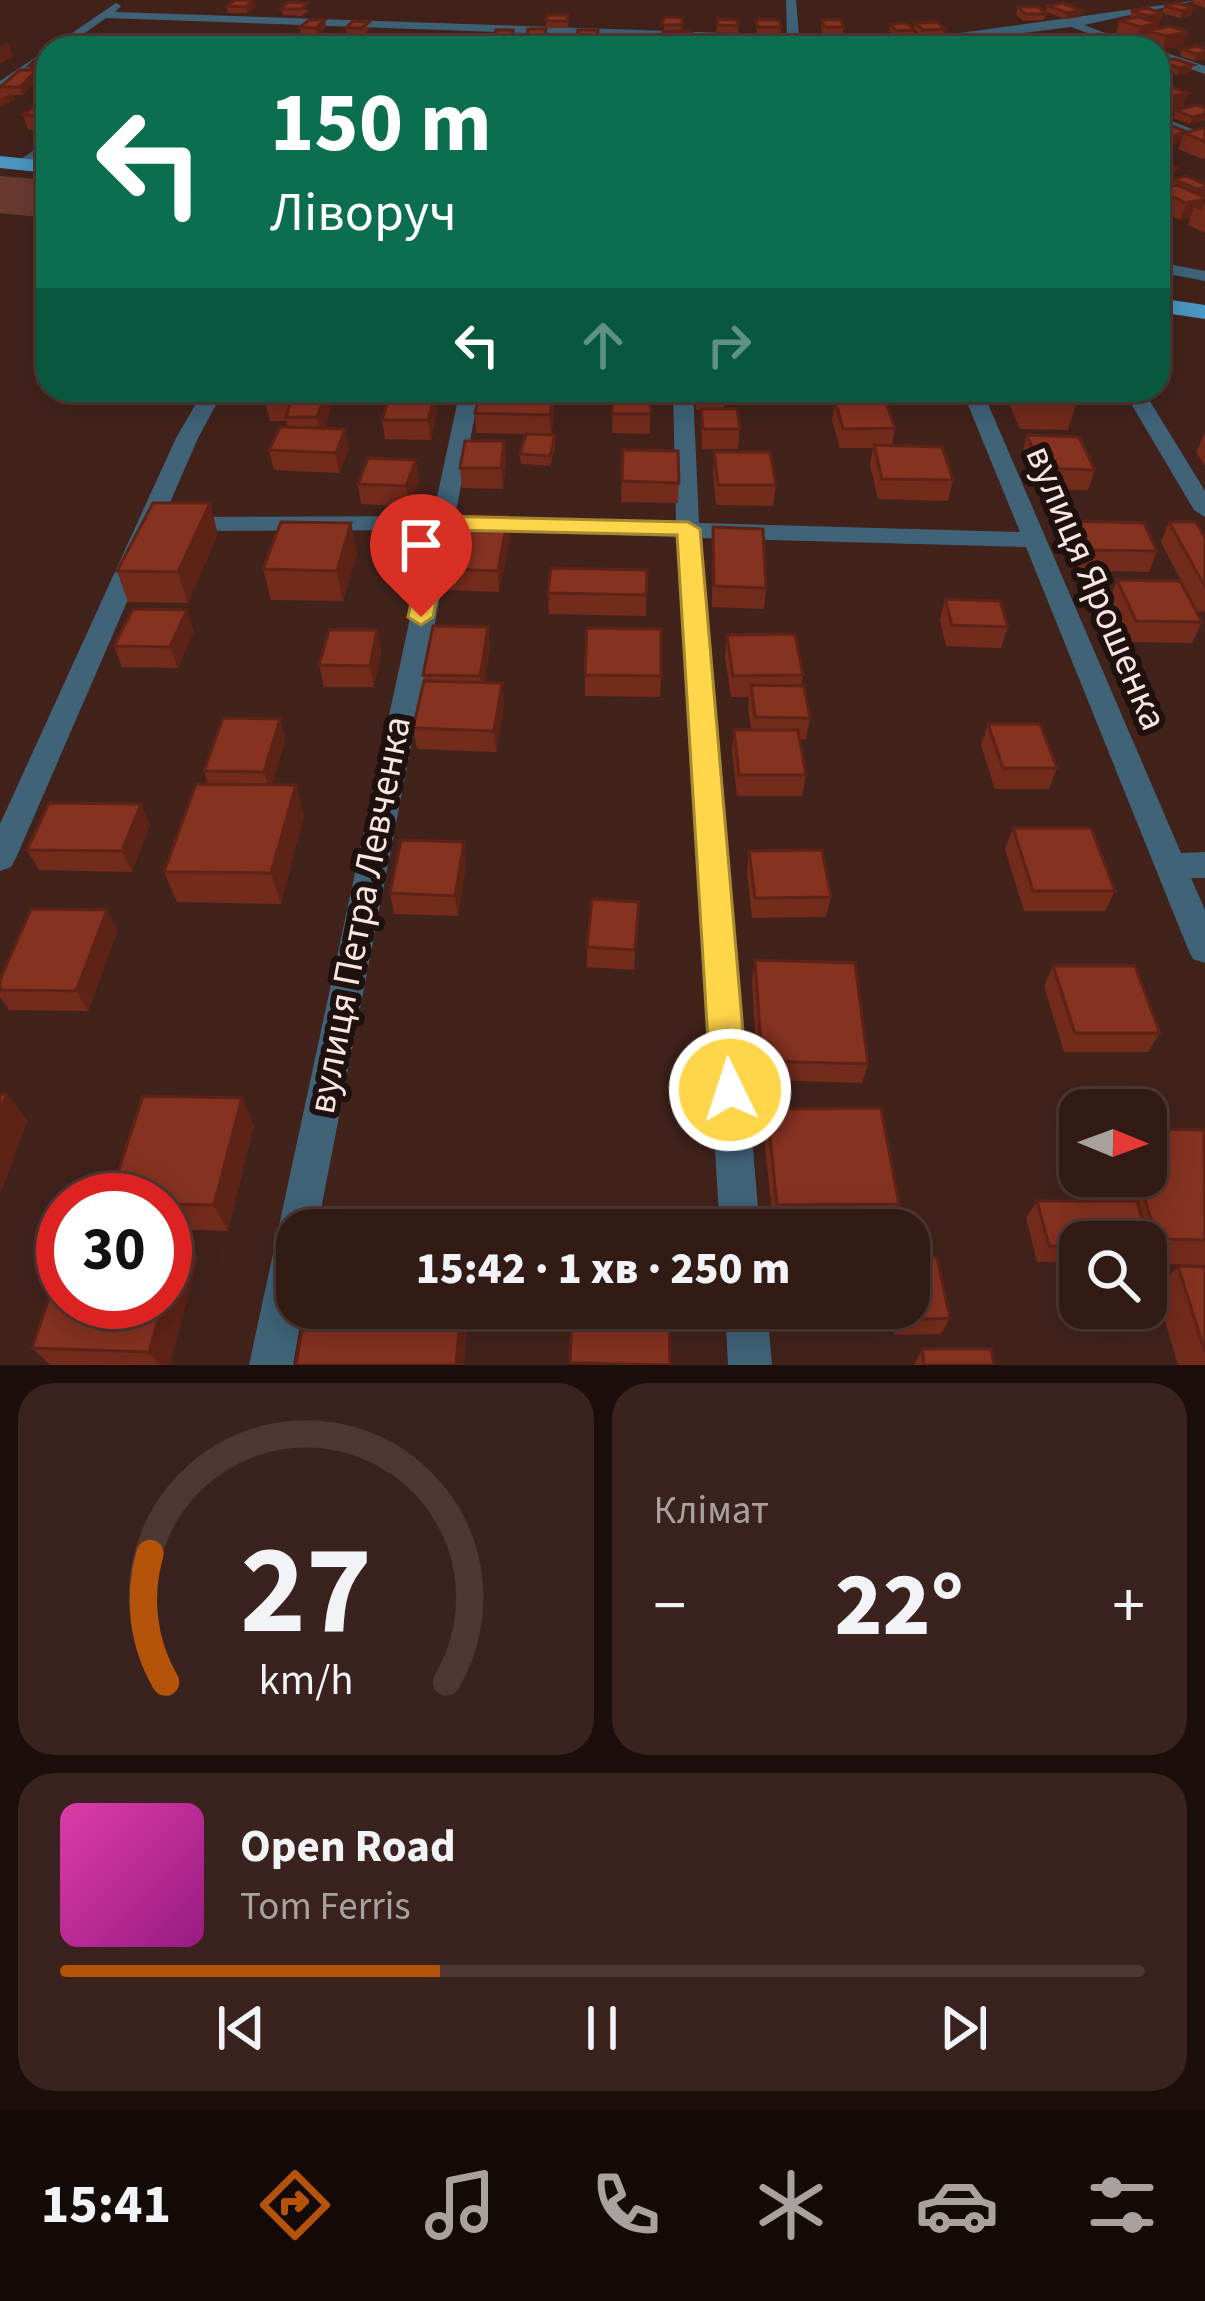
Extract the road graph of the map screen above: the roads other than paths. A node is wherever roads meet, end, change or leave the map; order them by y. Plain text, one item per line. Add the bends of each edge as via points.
1 (122, 0) edge
2 (791, 0) edge
3 (1194, 0) edge
4 (1171, 4) junction
5 (1205, 14) edge
6 (105, 15) junction
7 (1072, 24) junction
8 (74, 36) edge
9 (585, 36) edge
10 (793, 36) edge
11 (992, 36) edge
12 (1106, 36) edge
13 (1170, 58) edge
14 (36, 61) edge
15 (31, 64) junction
16 (36, 64) edge
17 (1205, 70) edge
18 (0, 87) edge
19 (1170, 125) edge
20 (1205, 139) edge
21 (36, 154) edge
22 (0, 162) edge
23 (23, 164) junction
24 (36, 165) edge
25 (1170, 269) edge
26 (1205, 276) edge
27 (1170, 307) edge
28 (1205, 312) edge
29 (208, 402) edge
30 (467, 402) edge
31 (683, 402) edge
32 (977, 402) edge
33 (1140, 402) edge
34 (1205, 510) edge
35 (440, 523) junction
36 (149, 524) junction
37 (688, 529) junction
38 (1033, 539) junction
39 (0, 858) edge
40 (1205, 865) edge
41 (1170, 866) junction
42 (1205, 950) edge
43 (301, 1209) edge
44 (738, 1209) edge
45 (278, 1329) edge
46 (747, 1329) edge
47 (271, 1365) edge
48 (750, 1365) edge

1 - 6 street
2 - 10 street
3 - 4 street
4 - 5 street
4 - 7 street
6 - 8 street
6 - 9 street
7 - 11 street
7 - 12 street
13 - 17 street
14 - 15 street
15 - 16 street
15 - 18 street
19 - 20 street
21 - 23 street
22 - 23 main road
23 - 24 main road
25 - 26 street
27 - 28 main road
29 - 36 street
30 - 35 street, вулиця Петра Левченка
31 - 37 street
32 - 38 street, вулиця Ярошенка
33 - 34 street
35 - 36 street
35 - 37 street
35 - 43 street, вулиця Петра Левченка
36 - 39 street
37 - 38 street
37 - 44 street
38 - 41 street, вулиця Ярошенка
40 - 41 street
41 - 42 street, вулиця Ярошенка
45 - 47 street, вулиця Петра Левченка
46 - 48 street

